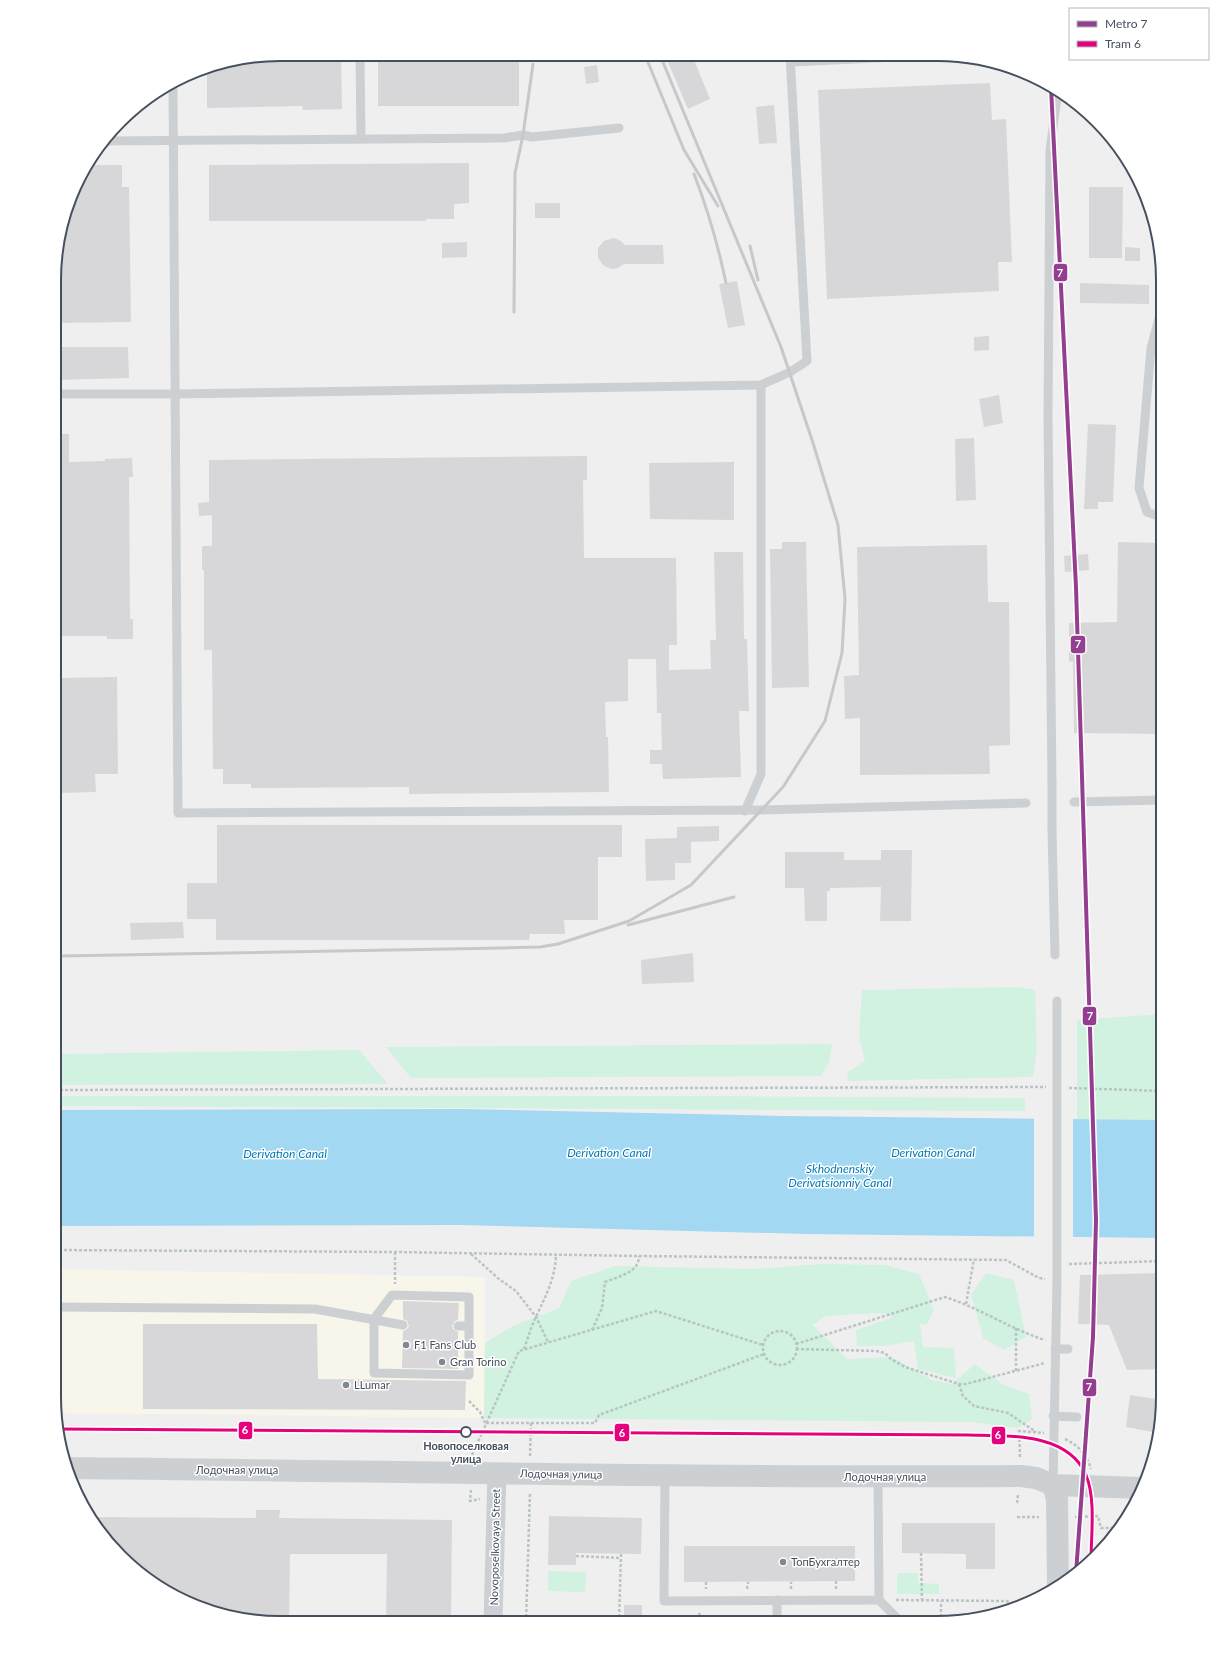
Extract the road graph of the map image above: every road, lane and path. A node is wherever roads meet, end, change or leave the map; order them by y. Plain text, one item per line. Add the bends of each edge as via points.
1 (360, 61) edge
2 (790, 61) edge
3 (174, 88) edge
4 (1057, 97) edge
5 (618, 128) dead end
6 (361, 139) junction
7 (111, 141) edge
8 (174, 141) junction
9 (1156, 330) edge
10 (761, 385) junction
11 (61, 394) edge
12 (175, 394) junction
13 (1156, 515) edge
14 (1156, 800) edge
15 (1074, 802) dead end
16 (1026, 803) dead end
17 (745, 811) junction
18 (1055, 955) dead end
19 (1057, 1001) dead end
20 (1039, 1087) dead end
21 (61, 1090) edge
22 (1156, 1090) edge
23 (1056, 1091) junction
24 (61, 1250) edge
25 (395, 1252) junction
26 (471, 1253) junction
27 (556, 1255) junction
28 (639, 1256) junction
29 (974, 1260) junction
30 (1057, 1260) junction
31 (1156, 1261) edge
32 (1039, 1278) dead end
33 (395, 1283) dead end
34 (966, 1304) junction
35 (61, 1307) edge
36 (536, 1317) junction
37 (374, 1319) junction
38 (403, 1324) dead end
39 (458, 1326) dead end
40 (469, 1326) junction
41 (1016, 1328) junction
42 (592, 1330) junction
43 (548, 1342) junction
44 (796, 1344) junction
45 (763, 1345) junction
46 (1055, 1346) junction
47 (796, 1349) junction
48 (1068, 1349) dead end
49 (524, 1350) junction
50 (764, 1354) junction
51 (1055, 1360) junction
52 (1016, 1371) junction
53 (960, 1384) junction
54 (469, 1401) dead end
55 (1054, 1416) junction
56 (1077, 1417) dead end
57 (531, 1422) junction
58 (486, 1423) junction
59 (1036, 1432) junction
60 (1053, 1433) junction
61 (472, 1455) dead end
62 (1020, 1459) dead end
63 (530, 1461) dead end
64 (73, 1468) edge
65 (1092, 1470) dead end
66 (497, 1472) junction
67 (665, 1475) junction
68 (878, 1477) junction
69 (1053, 1485) junction
70 (1136, 1488) edge
71 (530, 1489) dead end
72 (1073, 1516) dead end
73 (1017, 1517) dead end
74 (1041, 1517) dead end
75 (1079, 1517) junction
76 (1112, 1528) edge
77 (921, 1553) dead end
78 (621, 1554) dead end
79 (576, 1556) dead end
80 (621, 1558) junction
81 (1080, 1563) edge
82 (1058, 1580) edge
83 (777, 1600) junction
84 (879, 1600) junction
85 (922, 1600) junction
86 (941, 1601) junction
87 (1011, 1603) edge
88 (493, 1616) edge
89 (526, 1616) edge
90 (620, 1616) edge
91 (777, 1616) edge
92 (895, 1616) edge
93 (941, 1616) edge

1 - 6 lane
2 - 10 lane via 807,361
3 - 8 lane
4 - 18 lane, bridge via 1050,158 1048,417
5 - 6 lane via 532,137 523,135 504,138
6 - 8 lane
7 - 8 lane
8 - 12 lane
9 - 13 lane via 1151,348 1139,488 1147,512
10 - 12 lane
10 - 17 lane via 761,774
11 - 12 lane
12 - 17 lane via 178,813
14 - 15 lane
16 - 17 lane
19 - 23 lane
20 - 21 path
22 - 23 path
23 - 30 lane
24 - 25 path
25 - 26 path
25 - 33 path
26 - 27 path
26 - 36 path via 494,1275 516,1290
27 - 28 path
27 - 36 path via 556,1270
28 - 29 path
28 - 42 path via 639,1264 634,1270 605,1282 602,1308
29 - 32 path via 1006,1260
29 - 34 path
30 - 31 path
30 - 46 lane
34 - 41 path
34 - 44 path via 945,1297
35 - 37 lane via 315,1309
36 - 43 path
36 - 49 path
37 - 38 lane
37 - 40 lane via 392,1295 469,1297
37 - 40 lane via 374,1373 469,1375
39 - 40 lane
41 - 46 path
41 - 52 path
42 - 43 path
42 - 45 path via 656,1311
43 - 49 path
44 - 45 path via 790,1334 779,1331 769,1335
44 - 47 path
45 - 50 path
46 - 48 lane
46 - 51 lane
47 - 50 path via 793,1358 783,1364 772,1362
47 - 53 path via 876,1351 885,1353 905,1367
49 - 58 path via 519,1351
50 - 57 path via 599,1415 595,1423
51 - 52 path
51 - 55 lane
52 - 53 path
53 - 59 path via 963,1396 974,1406 1008,1413
54 - 58 path
55 - 56 lane
55 - 60 lane
57 - 58 path
57 - 63 path
58 - 61 path
59 - 60 path
59 - 62 path via 1019,1431
60 - 65 path via 1071,1441 1081,1450 1089,1460
60 - 69 lane
64 - 66 street, Лодочная улица
66 - 67 street, Лодочная улица
66 - 88 street, Novoposelkovaya Street
67 - 68 street, Лодочная улица
67 - 83 lane via 664,1600
68 - 69 street, Лодочная улица via 1021,1476 1036,1478
68 - 84 lane
69 - 70 street, Лодочная улица
69 - 82 street via 1057,1499
71 - 89 path
72 - 75 path
73 - 74 path
75 - 76 path via 1098,1516 1101,1528
75 - 81 path
77 - 85 path
78 - 80 path
79 - 80 path
80 - 90 path
83 - 84 lane
83 - 91 lane
84 - 85 path
84 - 92 lane
85 - 86 path
86 - 87 path
86 - 93 path

